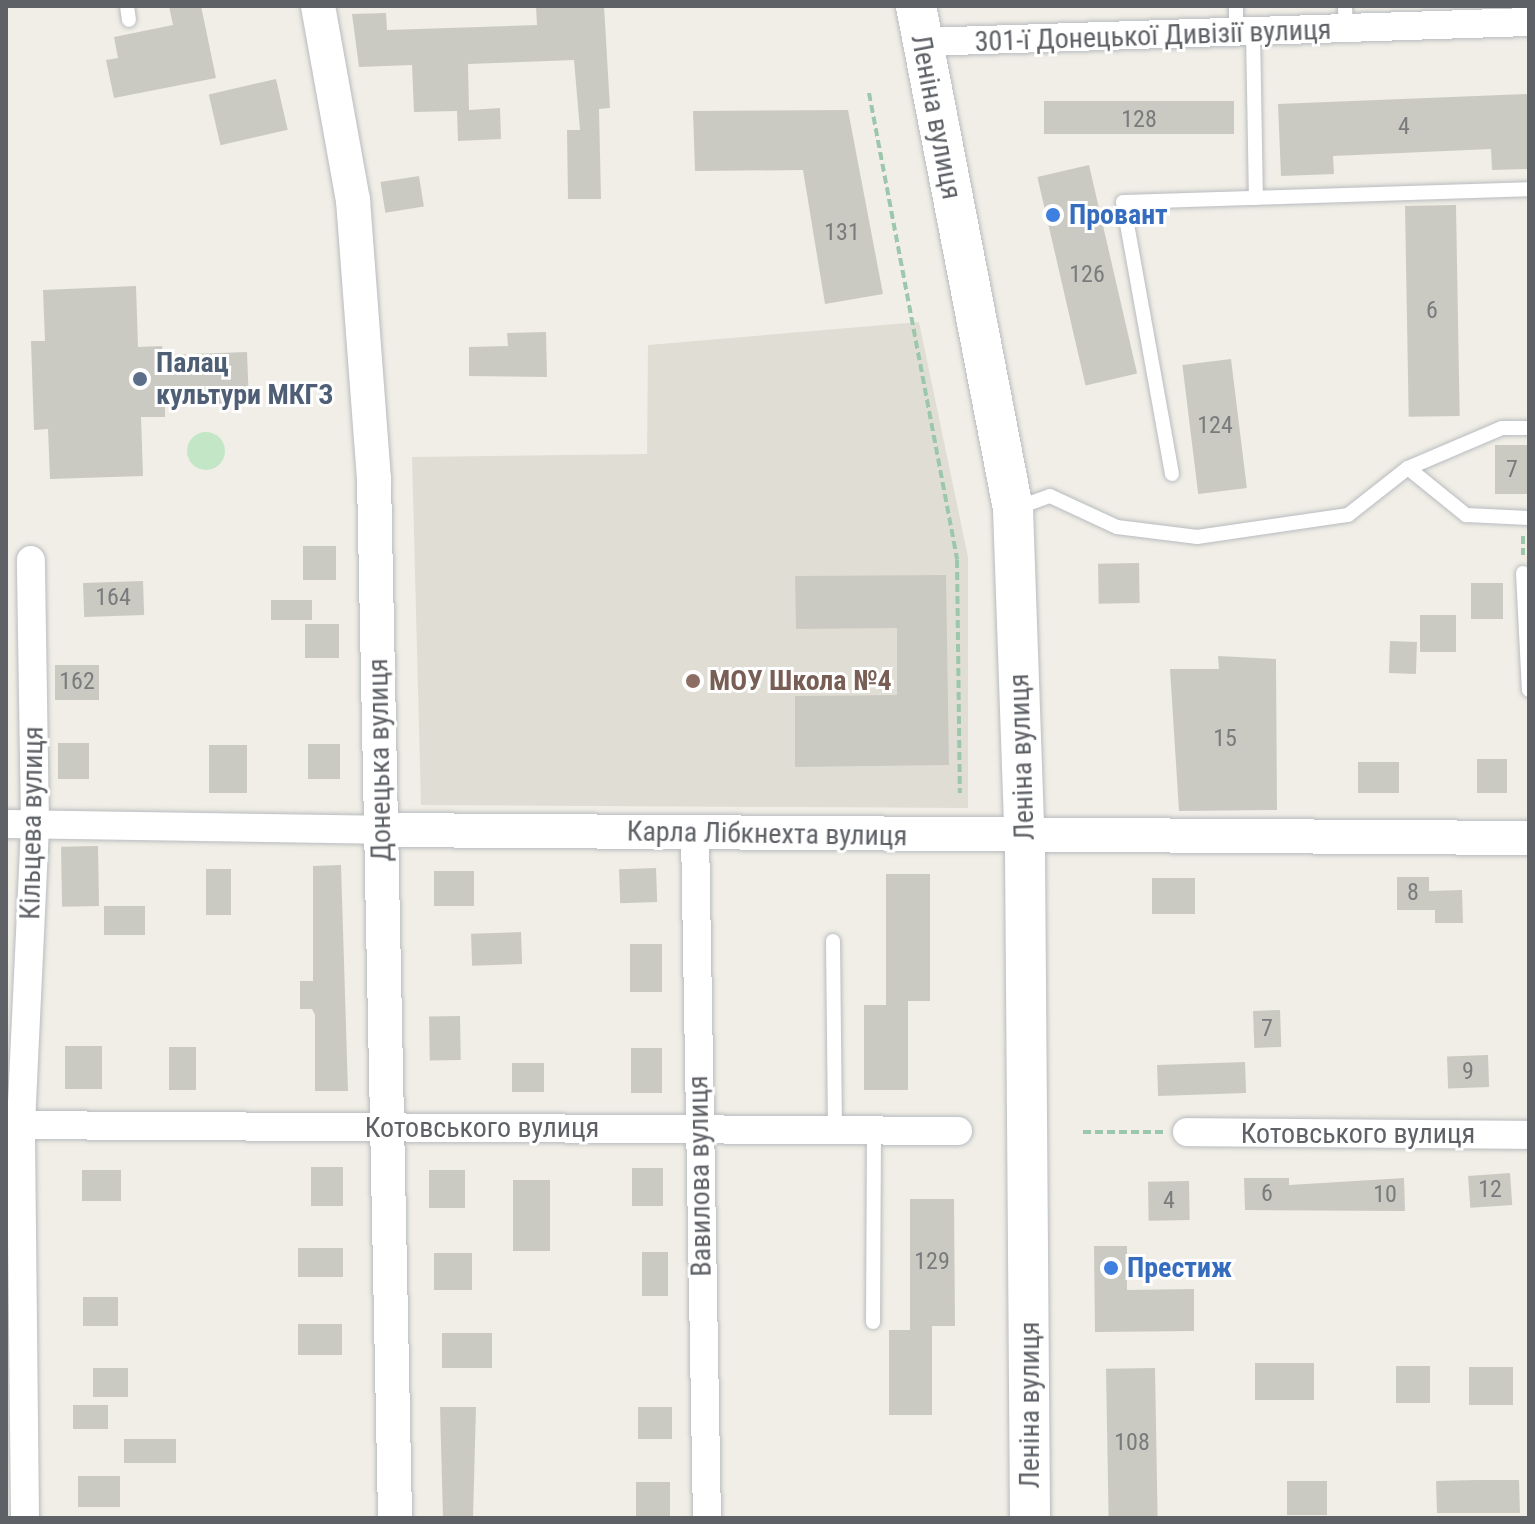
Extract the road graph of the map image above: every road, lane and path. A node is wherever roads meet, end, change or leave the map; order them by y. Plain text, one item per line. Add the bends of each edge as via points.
1 (318, 6) edge
2 (1346, 18) edge
3 (1529, 22) edge
4 (1242, 23) edge
5 (919, 24) edge
6 (869, 93) dead end
7 (1529, 189) edge
8 (1256, 198) junction
9 (1529, 428) edge
10 (1408, 468) junction
11 (1172, 474) dead end
12 (1013, 509) junction
13 (1526, 518) edge
14 (31, 560) dead end
15 (1523, 573) joint
16 (1529, 690) edge
17 (960, 793) dead end
18 (6, 824) edge
19 (35, 824) junction
20 (381, 830) junction
21 (695, 833) junction
22 (1025, 837) junction
23 (1529, 838) edge
24 (833, 941) dead end
25 (14, 1124) edge
26 (387, 1127) junction
27 (698, 1129) junction
28 (835, 1130) junction
29 (874, 1130) junction
30 (958, 1131) dead end
31 (1083, 1132) dead end
32 (1187, 1132) joint
33 (1529, 1135) edge
34 (873, 1322) dead end
35 (25, 1518) edge
36 (395, 1518) edge
37 (707, 1518) edge
38 (1030, 1518) edge

1 - 20 street, Донецька вулиця via 354,215 374,479
2 - 3 street, 301-ї Донецької Дивізії вулиця
2 - 4 street, 301-ї Донецької Дивізії вулиця
4 - 5 street, 301-ї Донецької Дивізії вулиця
4 - 8 lane
5 - 12 main road, Леніна вулиця
6 - 17 path via 957,560
7 - 8 lane
8 - 11 lane via 1123,202
9 - 10 lane via 1502,428
10 - 12 lane via 1348,515 1197,537 1117,527 1050,496
10 - 13 lane via 1466,515
12 - 22 main road, Леніна вулиця
13 - 15 path
14 - 19 street, Кільцева вулиця
15 - 16 lane
18 - 19 street, Карла Лібкнехта вулиця
19 - 20 street, Карла Лібкнехта вулиця
19 - 25 street, Кільцева вулиця
20 - 21 street, Карла Лібкнехта вулиця
20 - 26 street, Донецька вулиця
21 - 22 street, Карла Лібкнехта вулиця
21 - 27 street, Вавилова вулиця
22 - 23 street, Карла Лібкнехта вулиця
22 - 38 main road, Леніна вулиця
24 - 28 lane
25 - 26 street, Котовського вулиця
25 - 35 street, Кільцева вулиця
26 - 27 street, Котовського вулиця
26 - 36 street, Донецька вулиця
27 - 28 street, Котовського вулиця
27 - 37 street, Вавилова вулиця
28 - 29 street, Котовського вулиця
29 - 30 street, Котовського вулиця
29 - 34 lane
31 - 32 path
32 - 33 street, Котовського вулиця

